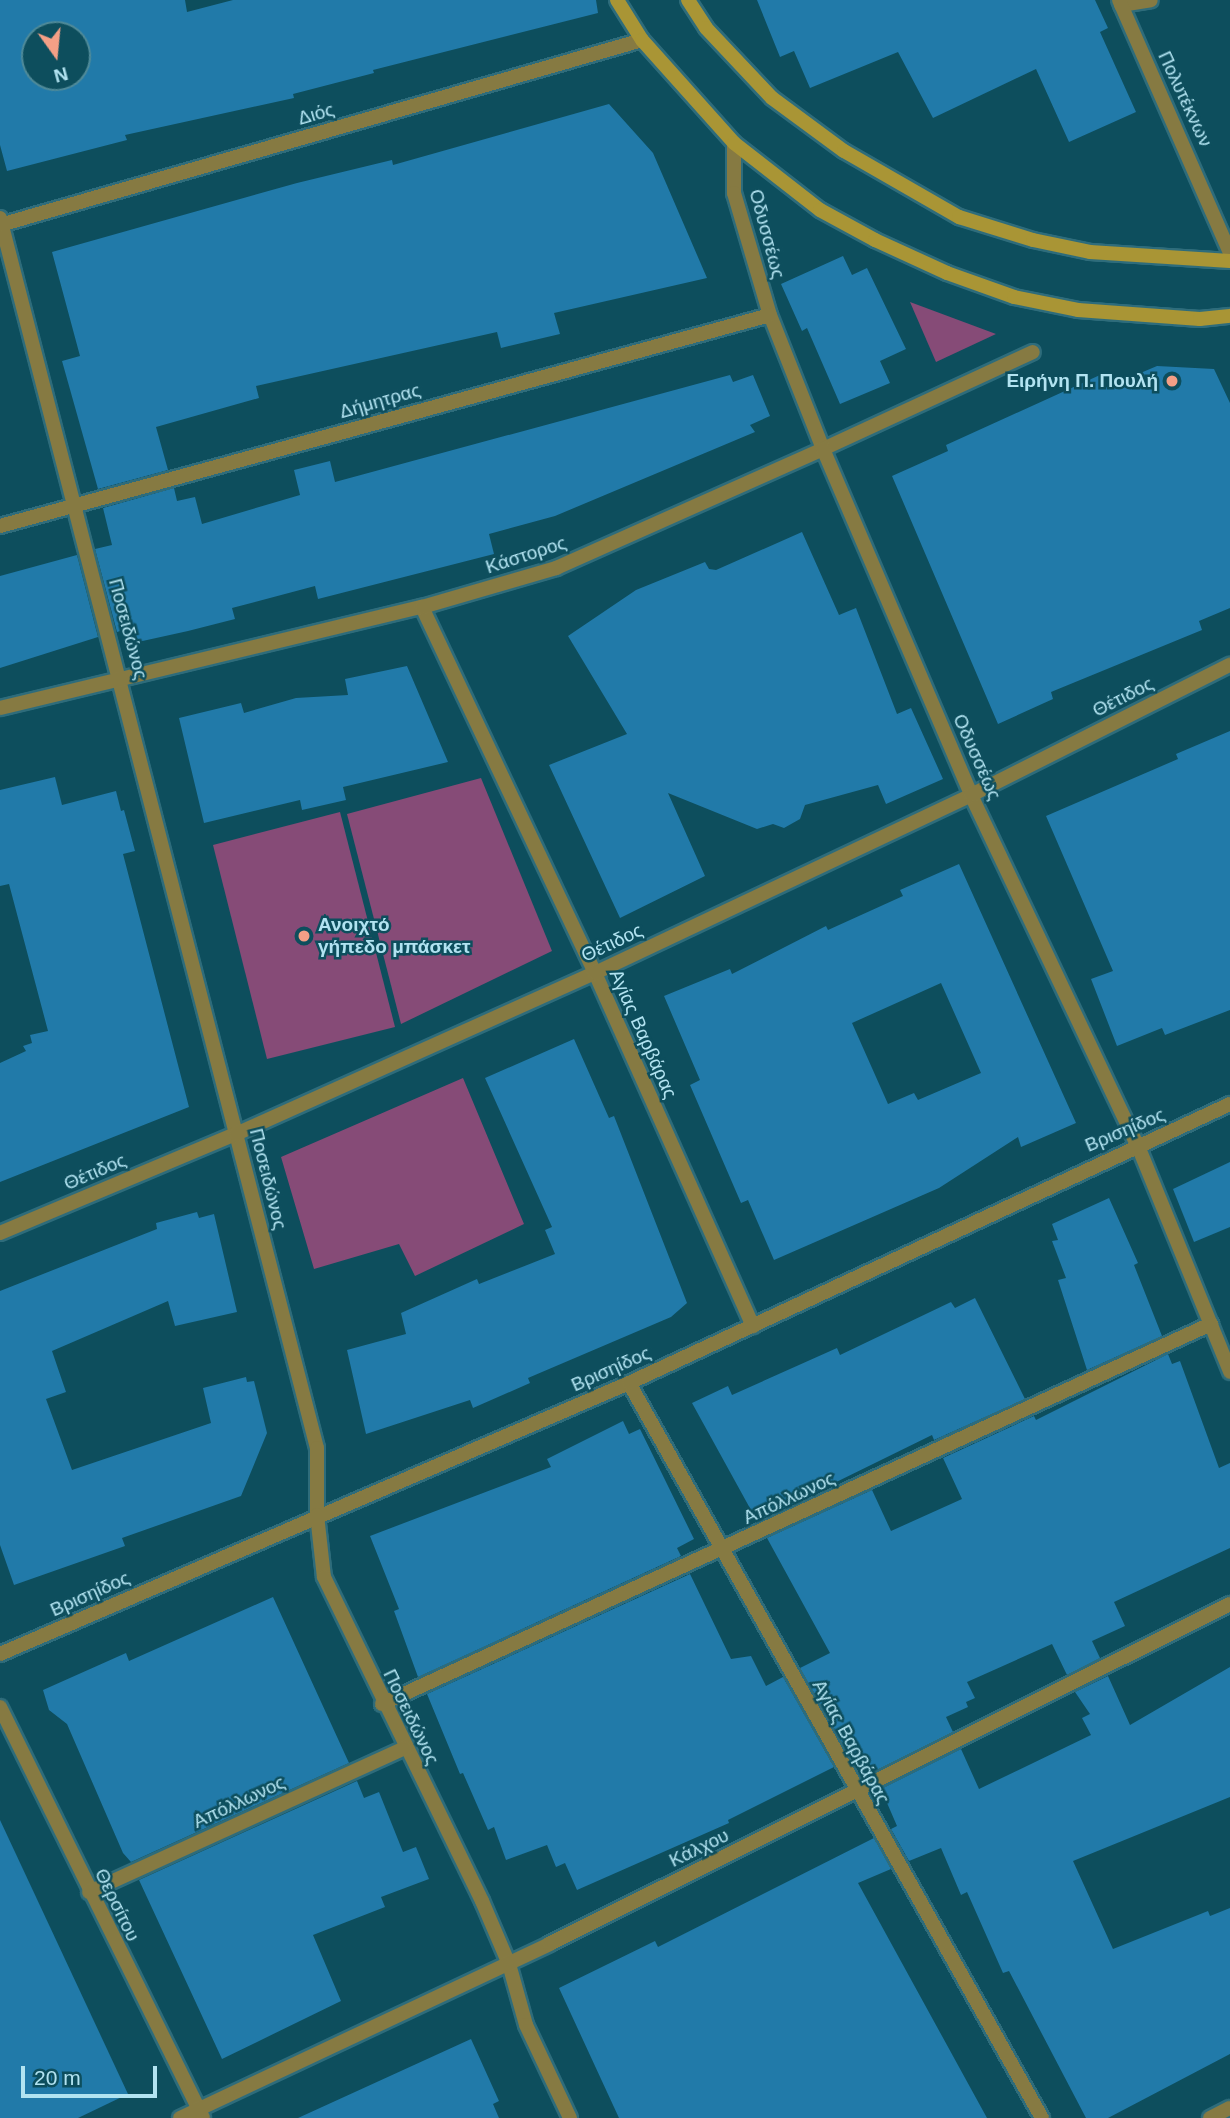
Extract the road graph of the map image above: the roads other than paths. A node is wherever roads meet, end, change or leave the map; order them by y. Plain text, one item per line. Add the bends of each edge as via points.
1 (617, 0) edge
2 (688, 0) edge
3 (1151, 0) edge
4 (1120, 3) edge
5 (642, 40) junction
6 (734, 144) junction
7 (1, 223) edge
8 (1230, 253) edge
9 (1230, 261) edge
10 (769, 315) junction
11 (1230, 316) edge
12 (1033, 352) dead end
13 (823, 449) junction
14 (75, 506) junction
15 (0, 526) edge
16 (422, 607) junction
17 (1230, 665) edge
18 (122, 678) junction
19 (0, 708) edge
20 (971, 795) junction
21 (595, 973) junction
22 (1230, 1104) edge
23 (236, 1134) junction
24 (1138, 1146) junction
25 (0, 1233) edge
26 (1211, 1324) junction
27 (753, 1326) junction
28 (1230, 1372) edge
29 (629, 1383) junction
30 (317, 1515) junction
31 (722, 1551) junction
32 (1230, 1604) edge
33 (0, 1654) edge
34 (382, 1704) junction
35 (0, 1707) edge
36 (405, 1748) junction
37 (856, 1792) junction
38 (89, 1892) junction
39 (509, 1964) junction
40 (1230, 2108) edge
41 (201, 2114) edge
42 (180, 2118) edge
43 (570, 2118) edge
44 (1042, 2118) edge
45 (1210, 2118) edge

1 - 5 main road
2 - 9 main road via 706,28 772,98 898,185 959,216 1033,240 1090,252
3 - 4 street
4 - 8 street, Πολυτέκνων
5 - 6 main road
5 - 7 street, Διός
6 - 10 street, Οδυσσέως via 734,192
6 - 11 main road via 820,210 947,274 1014,297 1078,310 1200,319
7 - 14 street, Ποσειδώνος
10 - 13 street, Οδυσσέως
10 - 14 street, Δήμητρας
12 - 13 street, Κάστορος
13 - 16 street, Κάστορος via 556,568
13 - 20 street, Οδυσσέως
14 - 15 street, Δήμητρας
14 - 18 street, Ποσειδώνος
16 - 18 street, Κάστορος
16 - 21 street, Αγίας Βαρβάρας
17 - 20 street, Θέτιδος
18 - 19 street, Κάστορος
18 - 23 street, Ποσειδώνος
20 - 21 street, Θέτιδος
20 - 24 street, Οδυσσέως
21 - 23 street, Θέτιδος
21 - 27 street, Αγίας Βαρβάρας
22 - 24 street, Βρισηίδος
23 - 25 street, Θέτιδος
23 - 30 street, Ποσειδώνος via 317,1448
24 - 26 street, Οδυσσέως
24 - 27 street, Βρισηίδος
26 - 28 street, Οδυσσέως
26 - 31 street, Απόλλωνος
27 - 29 street, Βρισηίδος
29 - 30 street, Βρισηίδος
29 - 31 street, Αγίας Βαρβάρας
30 - 33 street, Βρισηίδος
30 - 34 street, Ποσειδώνος via 324,1577
31 - 34 street, Απόλλωνος
31 - 37 street, Αγίας Βαρβάρας
32 - 37 street, Κάλχου
34 - 36 street, Ποσειδώνος
35 - 38 street, Θερσίτου
36 - 38 street, Απόλλωνος
36 - 39 street, Ποσειδώνος
37 - 39 street, Κάλχου
37 - 44 street, Αγίας Βαρβάρας
38 - 41 street, Θερσίτου
39 - 41 street, Κάλχου
39 - 43 street, Ποσειδώνος via 526,2025
40 - 45 street
41 - 42 street, Κάλχου

